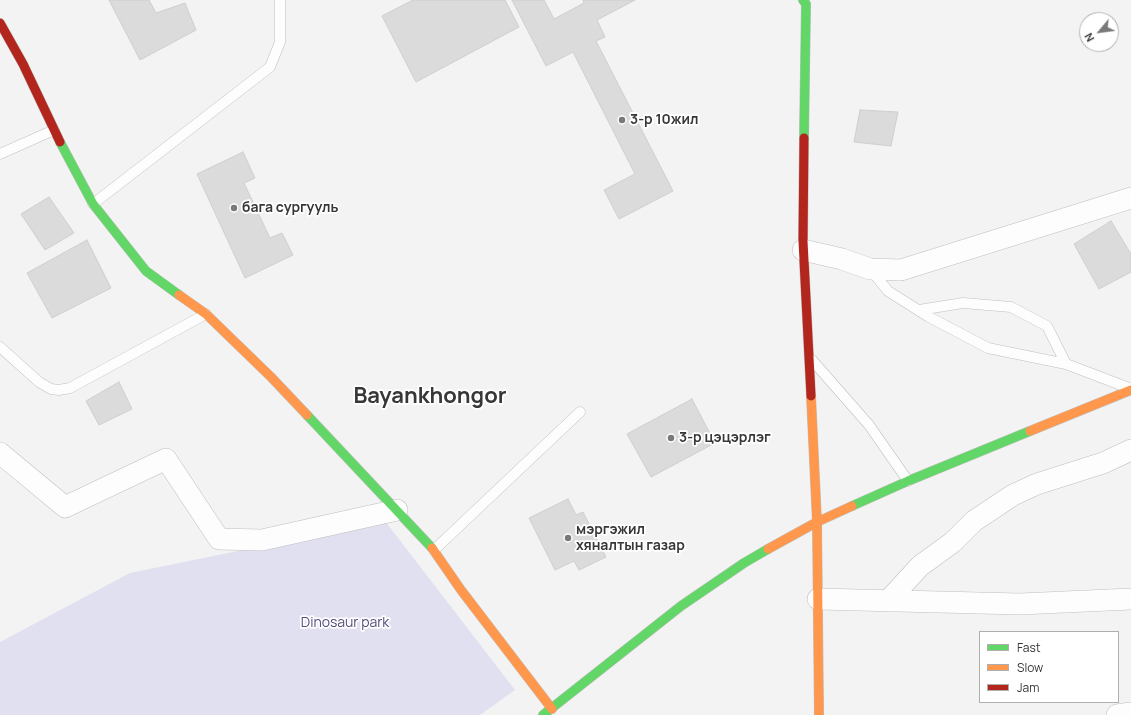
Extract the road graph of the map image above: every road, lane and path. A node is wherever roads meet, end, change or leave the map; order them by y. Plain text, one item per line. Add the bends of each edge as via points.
1 (280, 0) edge
2 (804, 0) edge
3 (0, 23) edge
4 (54, 130) junction
5 (0, 154) edge
6 (1131, 198) edge
7 (93, 204) junction
8 (803, 250) junction
9 (870, 269) junction
10 (919, 310) junction
11 (206, 314) junction
12 (0, 347) edge
13 (808, 357) junction
14 (1066, 364) junction
15 (1131, 390) edge
16 (580, 412) dead end
17 (1131, 450) edge
18 (0, 453) edge
19 (908, 480) junction
20 (397, 510) junction
21 (817, 522) junction
22 (434, 550) junction
23 (818, 599) junction
24 (1131, 599) edge
25 (888, 601) junction
26 (552, 709) junction
27 (1131, 713) edge
28 (543, 715) edge
29 (819, 715) edge
30 (1117, 715) edge

1 - 7 lane via 280,42 270,67
2 - 8 street via 806,11
3 - 4 street via 23,64
4 - 5 lane
4 - 7 street
6 - 9 street via 901,270
7 - 11 street via 146,271
8 - 9 street
8 - 13 street
9 - 10 lane via 888,291
10 - 14 lane via 988,348
10 - 14 lane via 963,303 1011,307 1047,326
11 - 12 lane via 70,388 59,390 51,390 39,382
11 - 20 street via 271,376
13 - 19 lane via 869,425
13 - 21 street
14 - 15 lane
15 - 19 street
16 - 22 lane
17 - 25 street via 1103,463 1037,484 1013,495 974,521 953,542 920,566
18 - 20 street via 65,507 166,459 219,539 262,540
19 - 21 street
20 - 22 street
21 - 23 street
21 - 26 street via 744,563 681,606
22 - 26 street via 461,590
23 - 25 street
23 - 29 street
24 - 25 street via 1020,604
26 - 28 street
27 - 30 street

